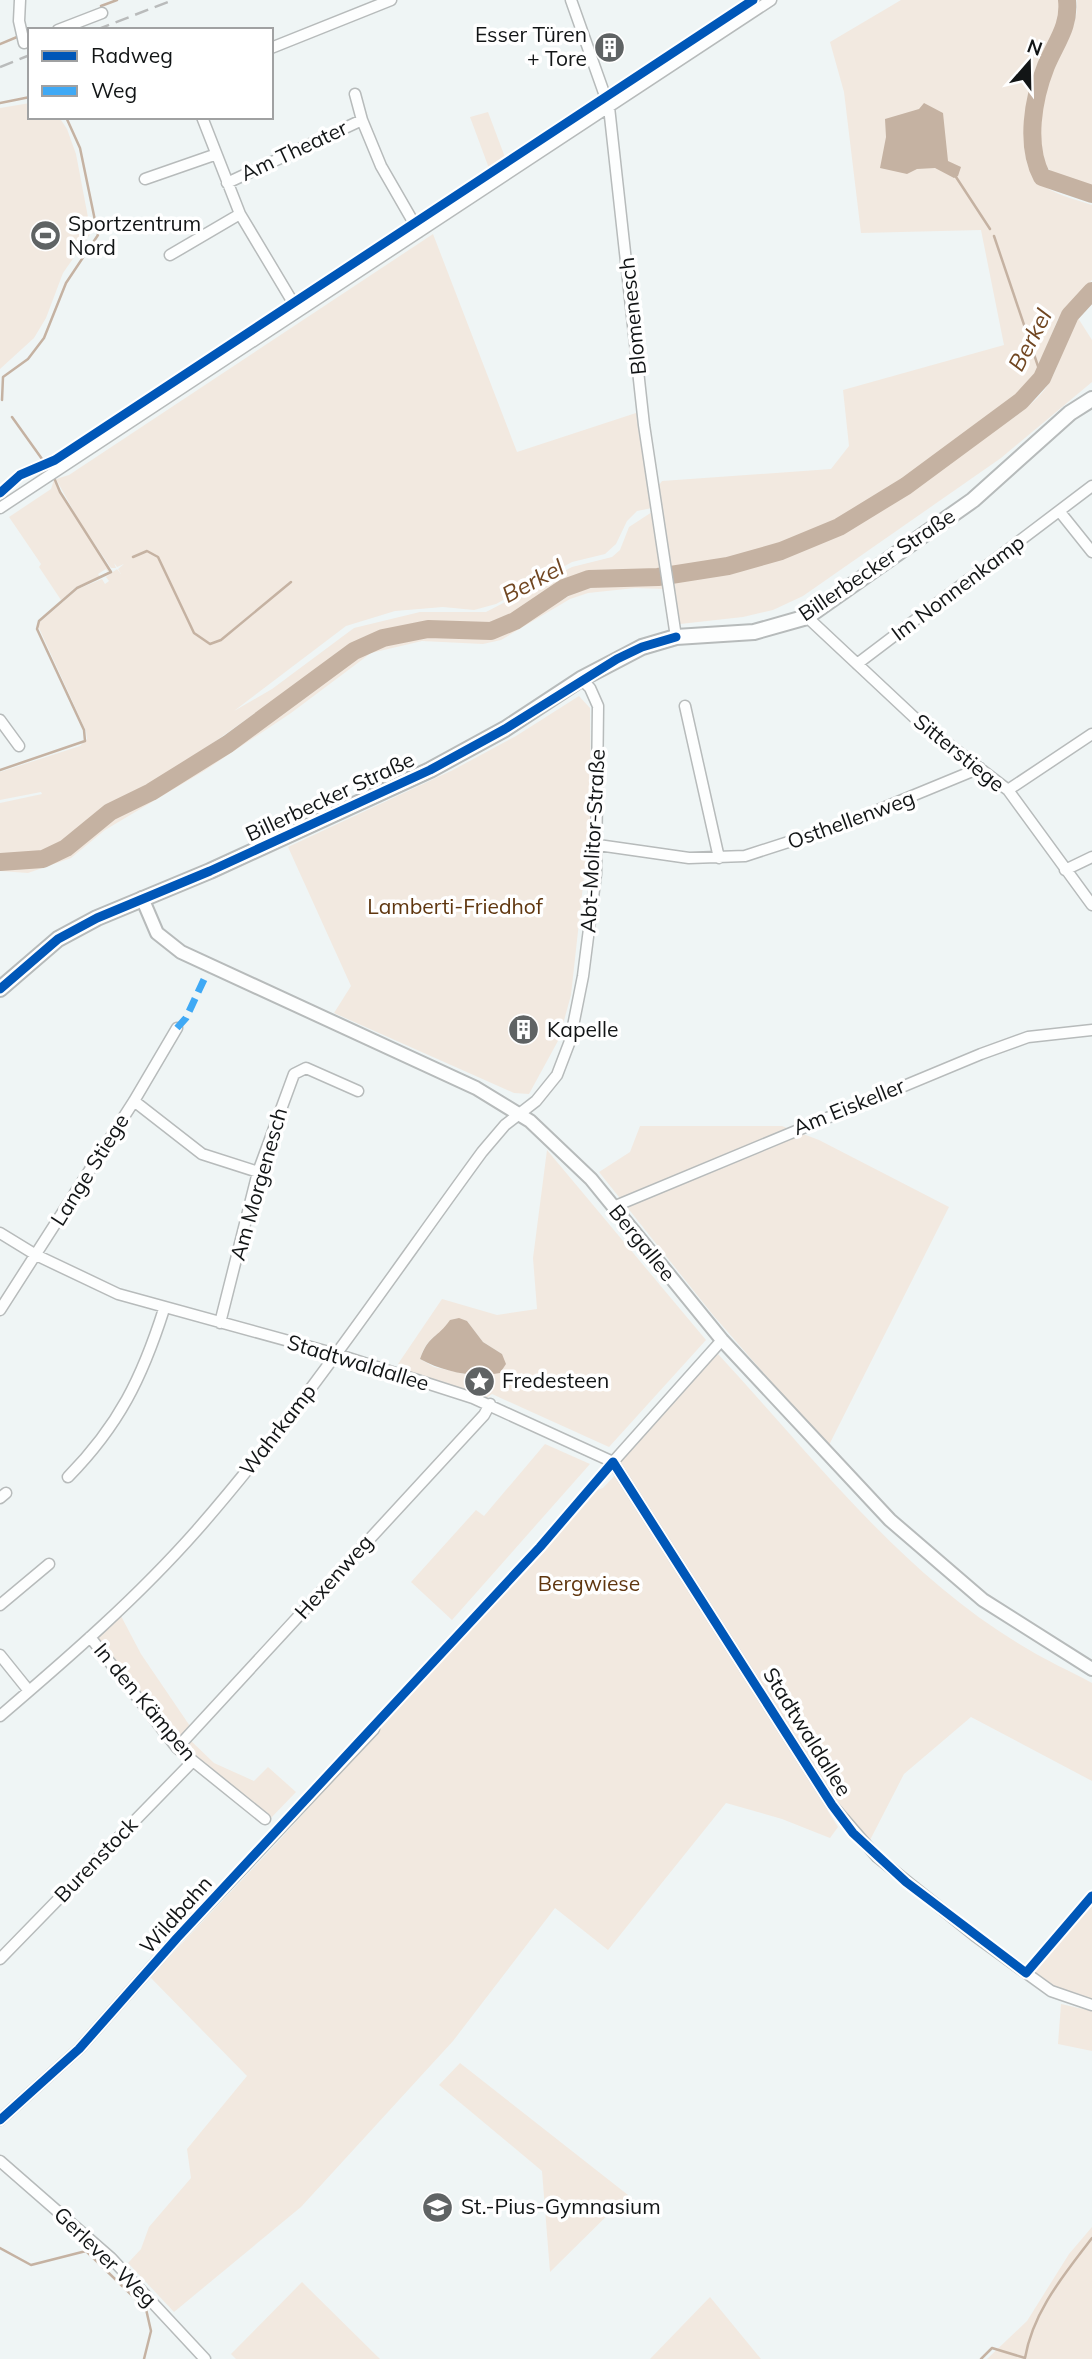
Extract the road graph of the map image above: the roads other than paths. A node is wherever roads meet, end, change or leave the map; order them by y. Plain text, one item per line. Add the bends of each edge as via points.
1 (20, 0) edge
2 (391, 0) edge
3 (571, 0) edge
4 (771, 0) edge
5 (102, 13) dead end
6 (63, 28) edge
7 (27, 42) edge
8 (273, 47) edge
9 (355, 94) dead end
10 (609, 107) junction
11 (203, 119) edge
12 (362, 120) junction
13 (214, 155) junction
14 (145, 179) dead end
15 (227, 183) junction
16 (240, 214) junction
17 (419, 232) junction
18 (170, 255) dead end
19 (298, 311) junction
20 (1092, 399) edge
21 (1092, 486) edge
22 (0, 508) edge
23 (1060, 512) junction
24 (1092, 552) edge
25 (807, 617) junction
26 (676, 637) junction
27 (857, 664) junction
28 (582, 680) junction
29 (685, 706) dead end
30 (0, 720) edge
31 (1092, 734) edge
32 (19, 746) dead end
33 (980, 768) junction
34 (1008, 790) junction
35 (598, 845) junction
36 (1092, 857) edge
37 (719, 858) junction
38 (1065, 870) junction
39 (142, 898) junction
40 (1092, 905) edge
41 (0, 989) edge
42 (177, 1028) dead end
43 (1092, 1030) edge
44 (358, 1090) dead end
45 (134, 1101) junction
46 (519, 1113) junction
47 (258, 1172) junction
48 (613, 1207) junction
49 (0, 1233) edge
50 (36, 1255) junction
51 (164, 1309) junction
52 (0, 1310) edge
53 (219, 1323) junction
54 (722, 1340) junction
55 (336, 1354) junction
56 (490, 1404) junction
57 (613, 1462) junction
58 (68, 1477) dead end
59 (49, 1564) dead end
60 (0, 1605) edge
61 (90, 1637) junction
62 (0, 1655) edge
63 (1092, 1669) edge
64 (29, 1691) junction
65 (0, 1716) edge
66 (374, 1729) dead end
67 (177, 1748) junction
68 (192, 1762) junction
69 (265, 1819) dead end
70 (0, 1959) edge
71 (1092, 2005) edge
72 (0, 2120) edge
73 (0, 2161) edge
74 (205, 2359) edge

1 - 7 street via 19,21
2 - 8 street
3 - 10 street, Blomenesch
4 - 10 street
5 - 6 street
9 - 12 street, Am Theater
10 - 17 street
10 - 26 street, Blomenesch via 644,425
11 - 13 street, Am Theater
12 - 15 street, Am Theater
12 - 17 street, Am Theater via 381,166
13 - 14 street, Am Theater
13 - 15 street, Am Theater
15 - 16 street, Am Theater
16 - 18 street, Am Theater
16 - 19 street, Am Theater
17 - 19 street
19 - 22 street
20 - 25 main road, Billerbecker Straße via 973,500
21 - 23 street, Im Nonnenkamp
23 - 24 street
23 - 27 street, Im Nonnenkamp
25 - 26 main road, Billerbecker Straße via 744,634
25 - 27 street, Sitterstiege
26 - 28 main road, Billerbecker Straße via 642,647
27 - 33 street, Sitterstiege via 917,720
28 - 35 street, Abt-Molitor-Straße via 598,706
28 - 39 main road, Billerbecker Straße via 430,769 240,858
29 - 37 street
30 - 32 street
31 - 34 street
33 - 34 street, Sitterstiege
33 - 37 street, Osthellenweg via 844,824 771,849
34 - 38 street, Sitterstiege
35 - 37 street, Osthellenweg
35 - 46 street, Abt-Molitor-Straße via 591,923 570,1041 557,1075 536,1101
36 - 38 street
38 - 40 street, Sitterstiege
39 - 41 main road, Billerbecker Straße via 58,939
39 - 46 street, Bergallee via 157,933 181,953 448,1074
42 - 45 street, Lange Stiege
43 - 48 street, Am Eiskeller via 1028,1037 981,1054
44 - 47 street, Am Morgenesch via 299,1069
45 - 47 street via 202,1154
45 - 50 street, Lange Stiege
46 - 48 street, Bergallee via 572,1158
46 - 55 street, Wahrkamp via 482,1152
47 - 53 street, Am Morgenesch
48 - 54 street, Bergallee
49 - 50 street, Stadtwaldallee
50 - 51 street, Stadtwaldallee via 118,1294
50 - 52 street, Lange Stiege
51 - 53 street, Stadtwaldallee
51 - 58 street via 124,1409
53 - 55 street, Stadtwaldallee
54 - 57 street
54 - 63 street, Bergallee via 890,1520 983,1600
55 - 56 street, Stadtwaldallee
55 - 61 street, Wahrkamp via 195,1532
56 - 57 street, Stadtwaldallee
56 - 67 street, Hexenweg
57 - 71 street, Stadtwaldallee via 853,1833 906,1882 1015,1966 1051,1991
59 - 60 street
61 - 64 street, Wahrkamp
61 - 67 street, In den Kämpen
62 - 64 street
64 - 65 street, Wahrkamp
66 - 72 street, Wildbahn via 79,2049
67 - 68 street, In den Kämpen
68 - 69 street, In den Kämpen
68 - 70 street, Burenstock
73 - 74 street, Gerlever Weg via 111,2258

